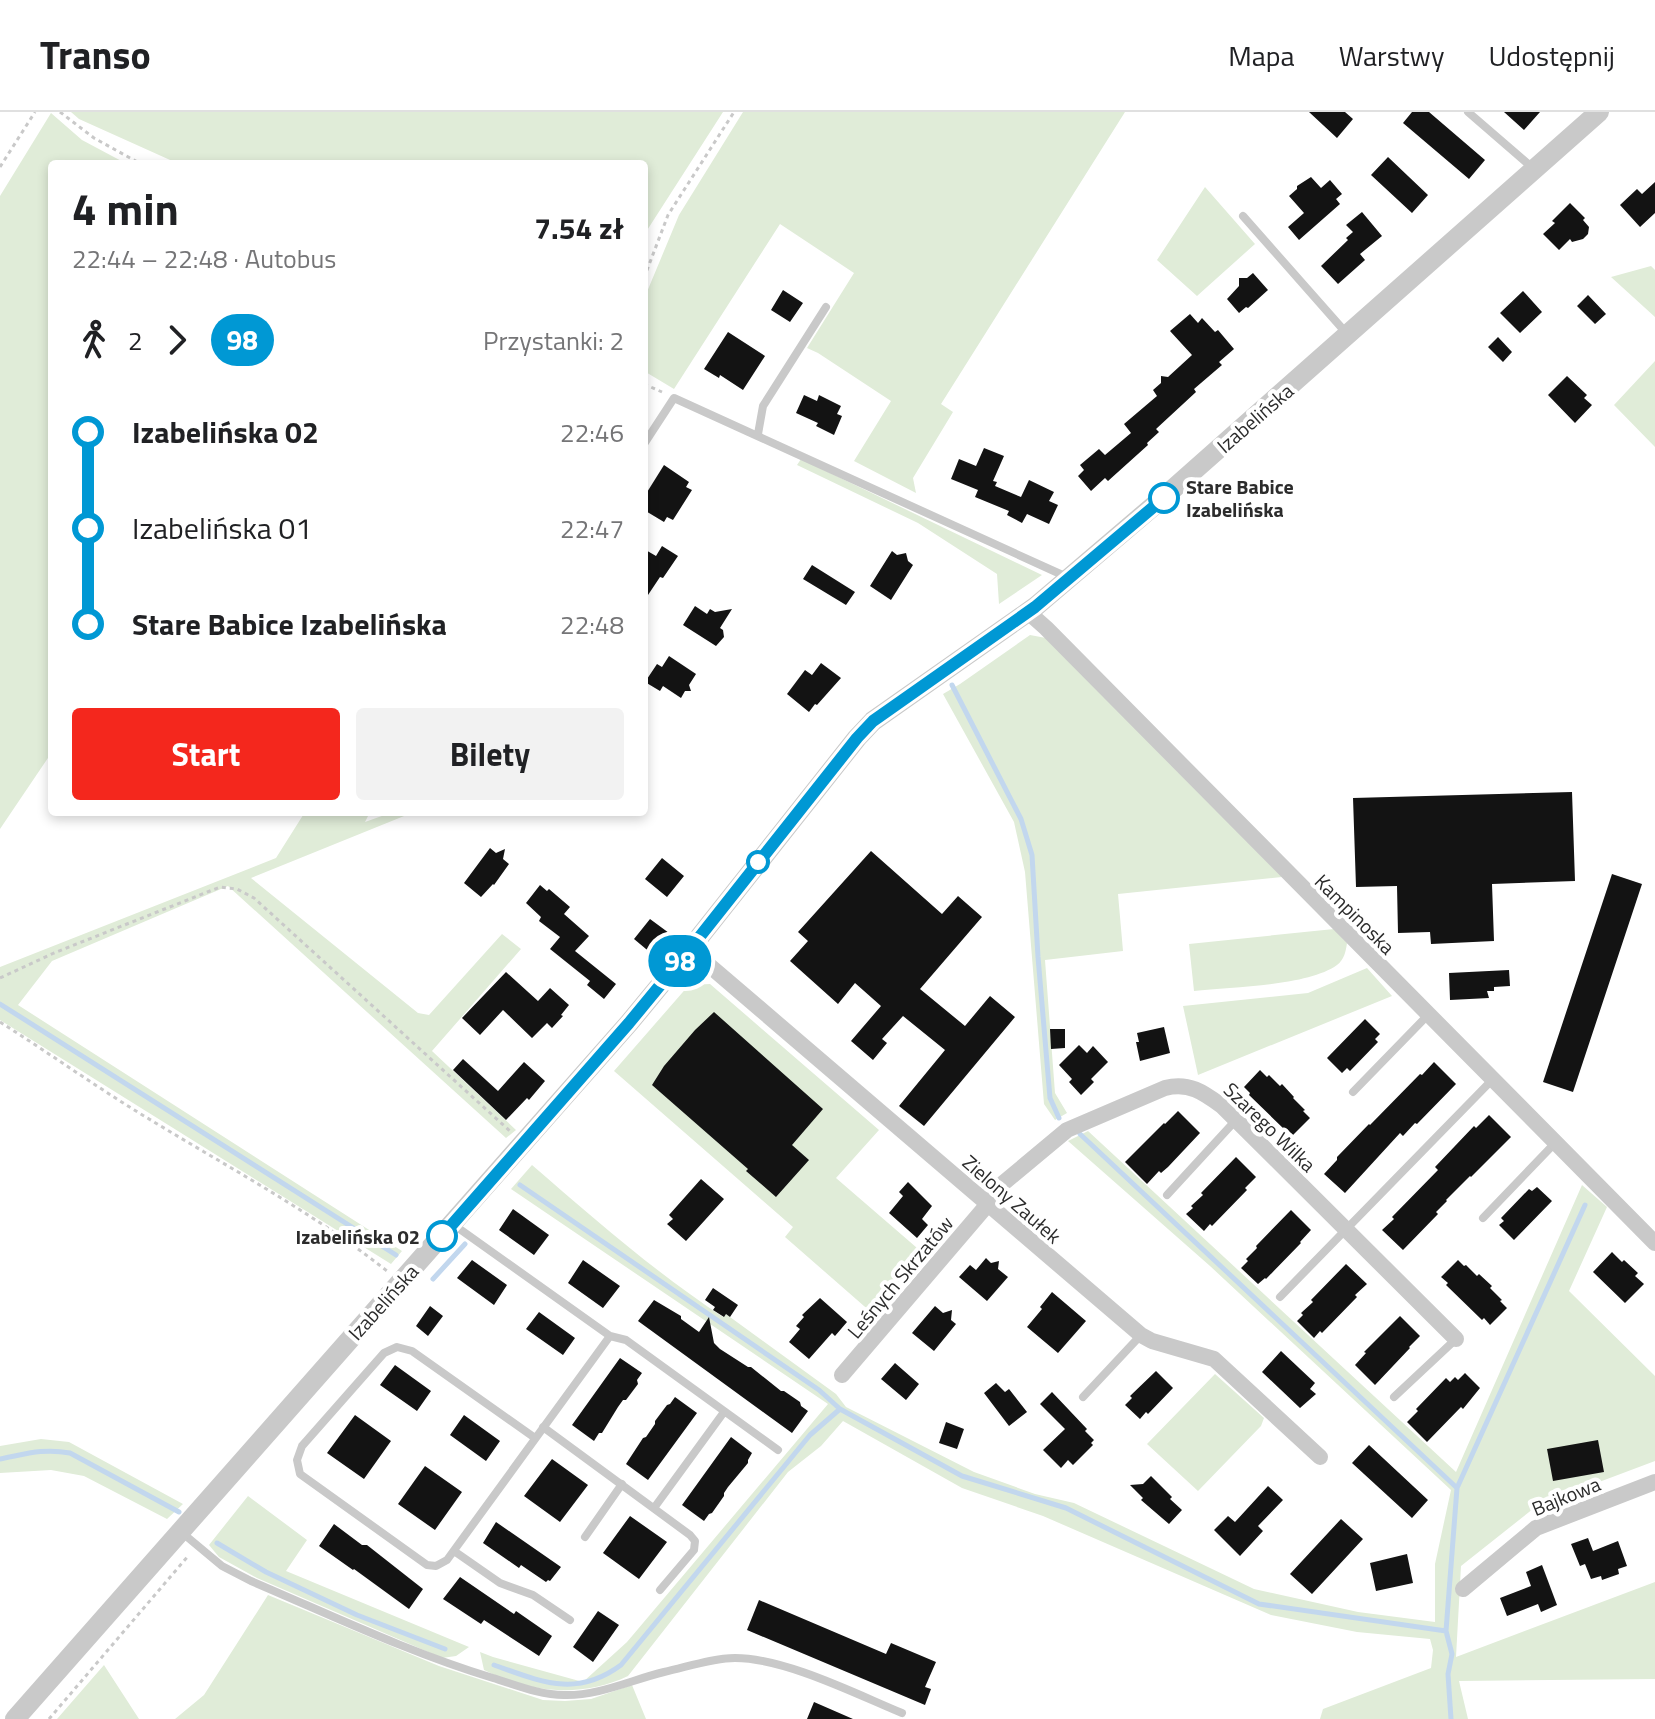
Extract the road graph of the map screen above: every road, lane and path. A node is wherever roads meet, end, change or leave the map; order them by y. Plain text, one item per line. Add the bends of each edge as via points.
1 (35, 112) edge
2 (60, 112) edge
3 (734, 112) edge
4 (1468, 112) edge
5 (1599, 112) edge
6 (134, 160) edge
7 (0, 167) edge
8 (1534, 170) junction
9 (1243, 216) dead end
10 (648, 268) edge
11 (826, 307) dead end
12 (1348, 336) junction
13 (648, 386) edge
14 (674, 398) junction
15 (758, 434) junction
16 (648, 438) edge
17 (1069, 577) junction
18 (1028, 612) junction
19 (690, 949) junction
20 (0, 978) edge
21 (1428, 1015) junction
22 (0, 1022) edge
23 (1492, 1080) junction
24 (1353, 1092) dead end
25 (1236, 1120) junction
26 (523, 1142) junction
27 (1555, 1143) junction
28 (1167, 1195) dead end
29 (985, 1202) junction
30 (1483, 1218) dead end
31 (452, 1224) junction
32 (1346, 1229) junction
33 (1655, 1243) edge
34 (400, 1283) junction
35 (1280, 1297) dead end
36 (1141, 1335) junction
37 (610, 1336) junction
38 (1456, 1339) joint
39 (842, 1375) dead end
40 (1083, 1397) dead end
41 (1394, 1397) dead end
42 (724, 1412) junction
43 (543, 1427) junction
44 (535, 1438) junction
45 (778, 1450) dead end
46 (1320, 1457) dead end
47 (1655, 1482) edge
48 (622, 1484) junction
49 (654, 1508) junction
50 (180, 1530) junction
51 (585, 1537) dead end
52 (197, 1546) junction
53 (454, 1551) junction
54 (1463, 1589) dead end
55 (660, 1590) dead end
56 (570, 1620) dead end
57 (902, 1713) dead end
58 (15, 1719) edge
59 (49, 1719) edge

1 - 7 path
2 - 6 path
3 - 10 path via 668,215
4 - 8 lane
5 - 8 street, Izabelińska
8 - 12 street, Izabelińska
9 - 12 lane
11 - 15 lane via 763,406
12 - 17 street, Izabelińska
13 - 14 path
14 - 15 lane
14 - 16 lane
15 - 17 lane
17 - 18 street, Izabelińska
18 - 19 street, Izabelińska via 873,721
18 - 21 street, Kampinoska
19 - 26 street, Izabelińska
19 - 29 street, Zielony Zaułek
20 - 26 path via 220,887 237,889 254,898
21 - 23 street, Kampinoska
21 - 24 lane
22 - 34 path via 339,1235
23 - 27 street, Kampinoska
23 - 32 lane
25 - 28 lane
25 - 29 street, Szarego Wilka via 1201,1090 1165,1088 1067,1130
25 - 32 street, Szarego Wilka
26 - 31 street, Izabelińska
27 - 30 lane
27 - 33 street, Kampinoska
29 - 36 street, Zielony Zaułek
29 - 39 street, Leśnych Skrzatów
31 - 34 street, Izabelińska
31 - 37 lane
32 - 35 lane
32 - 38 street, Szarego Wilka
34 - 50 street, Izabelińska
36 - 40 lane
36 - 46 street, Zielony Zaułek via 1214,1359
37 - 42 lane via 626,1340
37 - 43 lane
38 - 41 lane
42 - 45 lane
42 - 49 lane
43 - 44 lane
43 - 48 lane
44 - 53 lane
44 - 53 lane via 412,1351 397,1347 384,1353 302,1446 300,1474 427,1565 441,1565
47 - 54 street, Bajkowa via 1536,1528
48 - 49 lane
48 - 51 lane
49 - 55 lane via 695,1541 694,1550
50 - 52 lane
50 - 58 street, Izabelińska
52 - 57 lane via 251,1581 444,1663 536,1691 583,1694 734,1658 790,1669
52 - 59 path
53 - 56 lane

